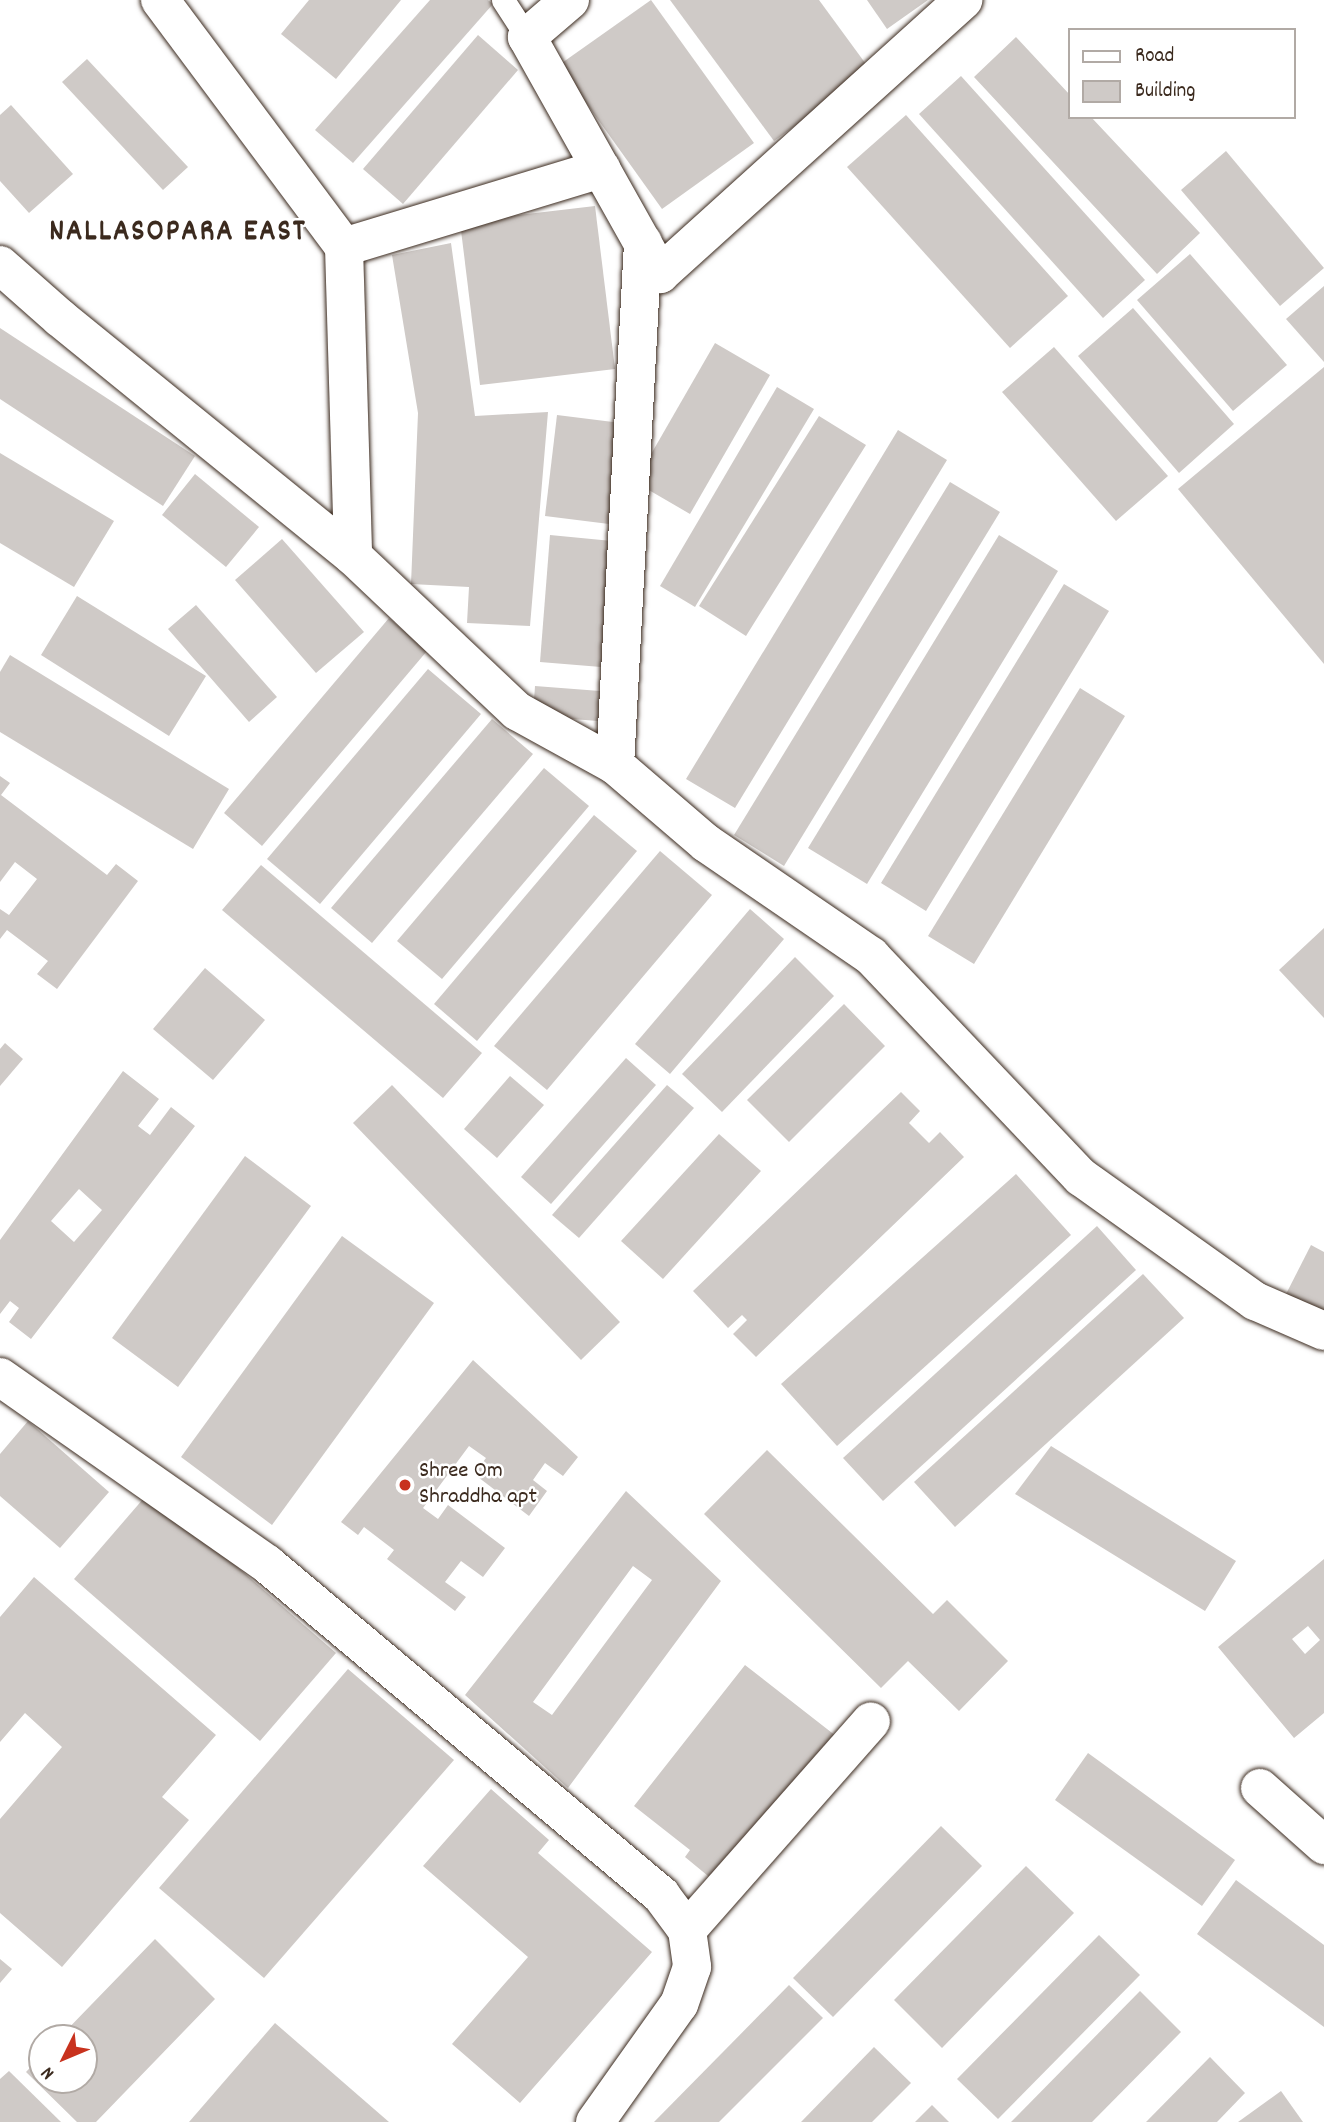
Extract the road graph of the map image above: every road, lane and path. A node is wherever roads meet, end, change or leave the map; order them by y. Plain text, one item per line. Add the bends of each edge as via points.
1 (160, 0) edge
2 (503, 0) edge
3 (570, 0) edge
4 (963, 0) edge
5 (527, 37) junction
6 (601, 169) junction
7 (643, 243) junction
8 (344, 247) junction
9 (0, 265) edge
10 (353, 556) junction
11 (615, 765) junction
12 (1324, 1331) edge
13 (0, 1377) edge
14 (871, 1721) dead end
15 (1260, 1788) dead end
16 (1324, 1845) edge
17 (687, 1930) junction
18 (595, 2122) edge

1 - 8 street
2 - 5 lane
3 - 5 street
4 - 7 street via 660,274
5 - 6 street
6 - 7 street
6 - 8 street
7 - 11 street
8 - 10 street
9 - 10 street
10 - 11 street via 517,711
11 - 12 street via 706,843 871,956 1081,1177 1255,1301
13 - 17 street via 277,1573 661,1895
14 - 17 street
15 - 16 street
17 - 18 street via 692,1967 679,2004

